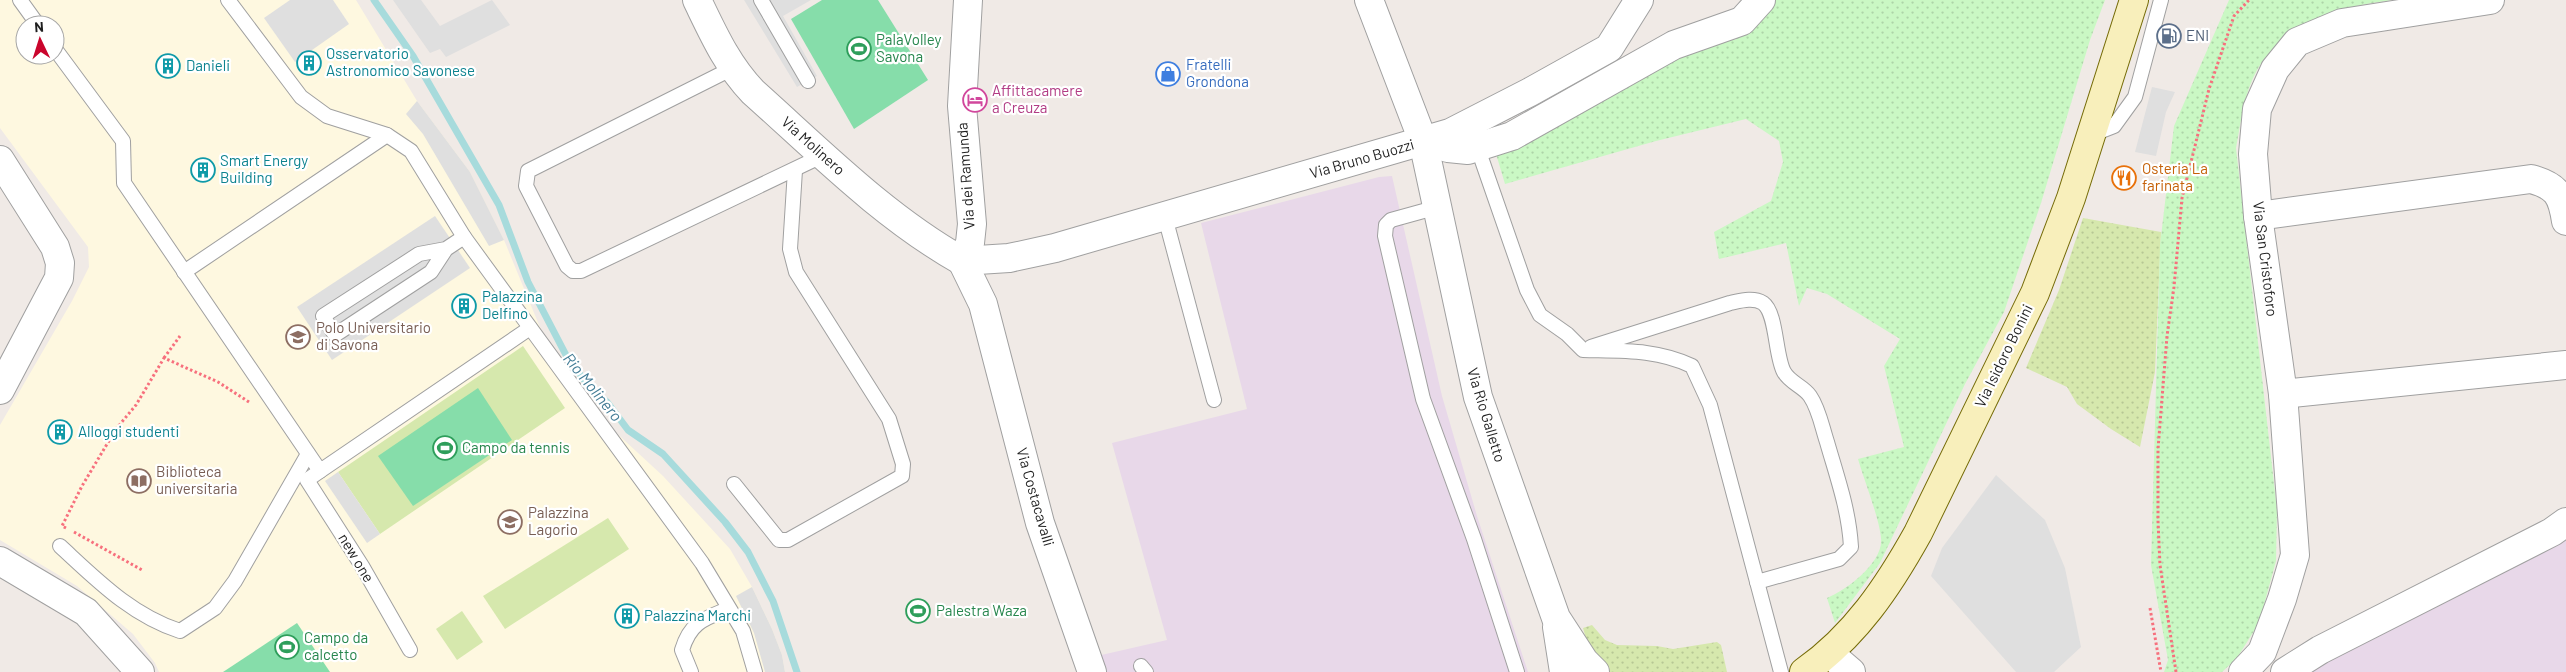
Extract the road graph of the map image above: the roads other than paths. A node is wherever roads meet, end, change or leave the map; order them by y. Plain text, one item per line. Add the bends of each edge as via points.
1 (20, 0) edge
2 (228, 0) edge
3 (697, 0) edge
4 (761, 0) edge
5 (968, 0) edge
6 (1369, 0) edge
7 (1640, 0) edge
8 (1761, 0) edge
9 (2134, 0) edge
10 (2161, 0) edge
11 (2490, 0) edge
12 (31, 15) edge
13 (65, 62) edge
14 (733, 68) junction
15 (808, 81) dead end
16 (387, 135) junction
17 (2090, 136) junction
18 (1423, 141) junction
19 (1478, 149) junction
20 (824, 155) junction
21 (0, 160) edge
22 (795, 170) junction
23 (1438, 207) junction
24 (2258, 216) junction
25 (1164, 217) junction
26 (2566, 221) edge
27 (464, 237) junction
28 (446, 249) junction
29 (962, 261) junction
30 (184, 272) junction
31 (530, 328) junction
32 (1583, 350) junction
33 (2566, 364) edge
34 (0, 390) edge
35 (2283, 394) junction
36 (1214, 400) dead end
37 (308, 454) junction
38 (320, 471) junction
39 (734, 484) dead end
40 (2566, 522) edge
41 (60, 546) dead end
42 (0, 561) edge
43 (1757, 582) junction
44 (728, 609) junction
45 (1556, 618) junction
46 (410, 650) dead end
47 (1830, 654) junction
48 (140, 672) edge
49 (691, 672) edge
50 (754, 672) edge
51 (1092, 672) edge
52 (1517, 672) edge
53 (1564, 672) edge
54 (1595, 672) edge
55 (1780, 672) edge
56 (1804, 672) edge
57 (1851, 672) edge
58 (2243, 672) edge
59 (2285, 672) edge

1 - 12 lane
2 - 16 lane via 301,98 327,116
3 - 14 street, Via Molinero
4 - 15 lane
5 - 29 street, Via dei Ramunda via 962,106 972,224 970,243
6 - 18 street, Via Rio Galletto
7 - 18 street via 1609,48 1450,133
8 - 19 street, Via Bruno Buozzi via 1742,21 1674,45 1537,124
9 - 17 street, Via Isidoro Bonini
10 - 17 lane via 2135,97 2114,126
11 - 24 street, Via San Cristoforo via 2342,23 2298,42 2275,70 2258,109 2253,154
13 - 30 lane via 123,141 124,183
14 - 20 street, Via Molinero via 753,92
14 - 22 lane via 528,171 526,186 567,266 581,272
16 - 27 lane via 411,150
16 - 30 lane
17 - 47 street, Via Isidoro Bonini via 2071,198 2035,293 1918,533 1873,606
18 - 19 street, Via Bruno Buozzi via 1448,148
18 - 23 street, Via Rio Galletto
18 - 25 street, Via Bruno Buozzi
19 - 32 lane via 1527,290 1540,315 1568,334
20 - 22 lane
20 - 29 street, Via Molinero via 912,229
21 - 34 street via 55,247 60,263 59,278
22 - 39 lane via 790,249 796,272 889,419 903,464 902,476 788,540 778,540
23 - 45 street, Via Rio Galletto via 1478,397
23 - 52 lane via 1391,220 1386,225 1385,236 1423,399 1474,539
24 - 26 street via 2531,179 2544,182 2555,190 2563,201
24 - 35 street, Via San Cristoforo
25 - 29 street, Via Bruno Buozzi via 1055,248 1009,258
25 - 36 lane
27 - 28 lane
27 - 31 lane
28 - 28 lane via 431,272 335,335 323,316 420,254
29 - 51 street, Via Costacavalli via 983,304 1040,523
30 - 37 lane
31 - 38 lane
31 - 44 lane via 702,563
32 - 43 lane via 1639,351 1672,356 1692,366 1710,405
32 - 43 lane via 1730,303 1750,299 1763,303 1770,311 1784,372 1809,394 1817,410 1850,526 1850,547 1839,559
33 - 35 street
35 - 58 street, Via San Cristoforo via 2295,556 2262,652
37 - 38 lane
37 - 41 lane via 235,582 215,608 180,631 128,607
38 - 46 lane, new one via 307,480
40 - 59 street via 2320,650
42 - 48 street via 86,612
43 - 55 lane
44 - 49 lane via 706,618 687,633 682,650
44 - 50 lane via 743,631
45 - 53 street
45 - 54 street, Via Rio Galletto
47 - 56 street, Via Isidoro Bonini
47 - 57 street

